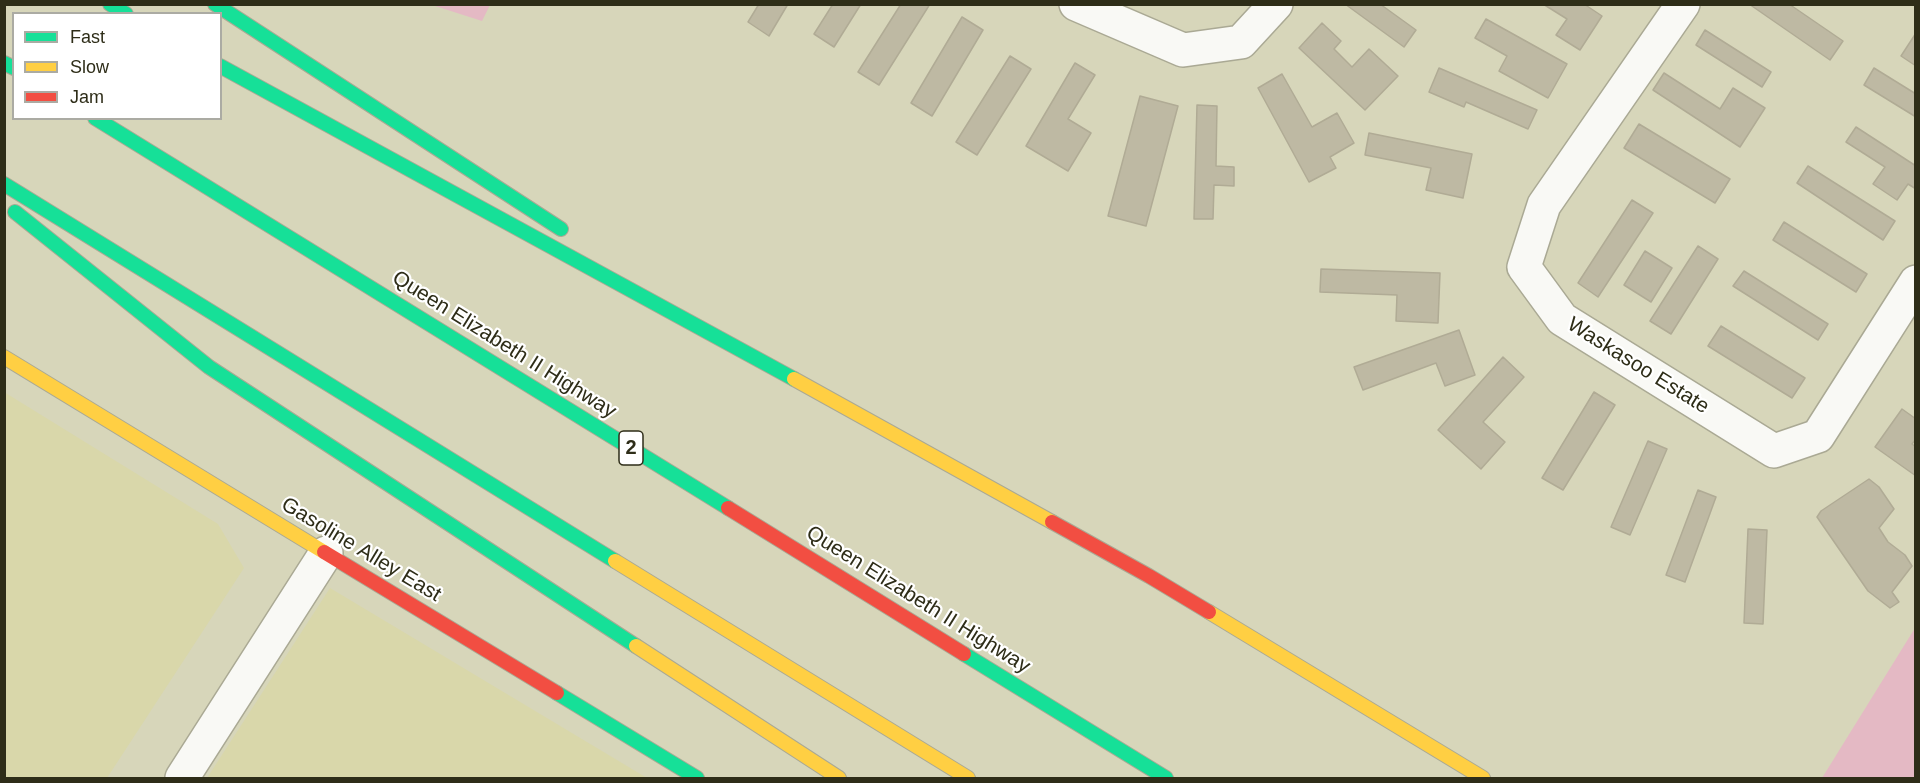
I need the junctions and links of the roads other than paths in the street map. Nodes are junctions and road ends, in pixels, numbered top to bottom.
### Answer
1 (110, 4) edge
2 (215, 4) edge
3 (1076, 4) edge
4 (1276, 4) edge
5 (1683, 4) edge
6 (123, 12) edge
7 (222, 67) edge
8 (98, 120) edge
9 (4, 184) edge
10 (4, 203) edge
11 (576, 239) dead end
12 (626, 271) dead end
13 (1916, 282) edge
14 (4, 357) edge
15 (777, 369) junction
16 (326, 554) junction
17 (182, 778) edge
18 (696, 778) edge
19 (839, 778) edge
20 (969, 778) edge
21 (1166, 778) edge
22 (1483, 778) edge

1 - 6 main road
2 - 11 main road
3 - 4 street
5 - 13 street, Waskasoo Estate
7 - 15 main road
8 - 21 main road, Queen Elizabeth II Highway / 2
9 - 20 main road
10 - 19 main road
12 - 15 main road
14 - 16 main road, Gasoline Alley East
15 - 22 main road
16 - 17 street
16 - 18 main road, Gasoline Alley East

